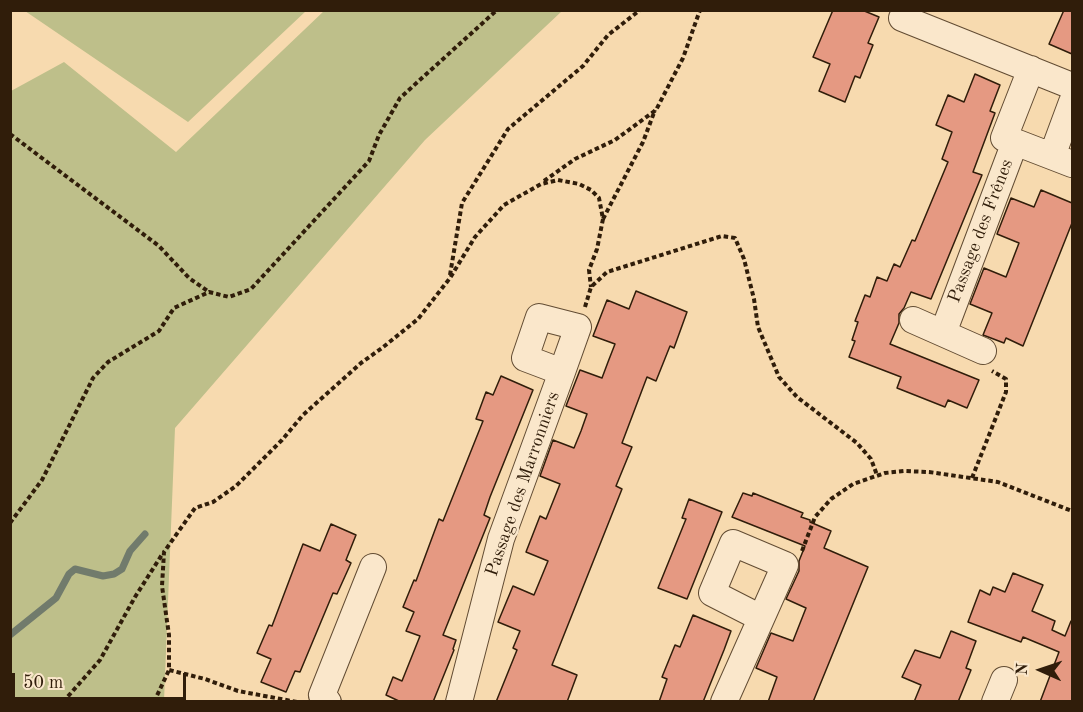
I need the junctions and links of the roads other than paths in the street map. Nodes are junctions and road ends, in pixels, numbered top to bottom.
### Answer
1 (902, 18) dead end
2 (1031, 69) junction
3 (1072, 86) edge
4 (1072, 102) edge
5 (1015, 142) junction
6 (1062, 160) edge
7 (913, 320) dead end
8 (942, 333) junction
9 (982, 351) road end
10 (562, 372) junction
11 (373, 567) dead end
12 (761, 618) junction
13 (328, 702) edge
14 (459, 702) edge
15 (724, 702) edge

1 - 2 street
2 - 3 street
2 - 5 street, Passage des Frênes
4 - 6 street
5 - 6 street
5 - 8 street, Passage des Frênes
7 - 8 street
8 - 9 street
10 - 10 street, Passage des Marronniers
10 - 14 street, Passage des Marronniers
11 - 13 street
12 - 12 street
12 - 15 street

